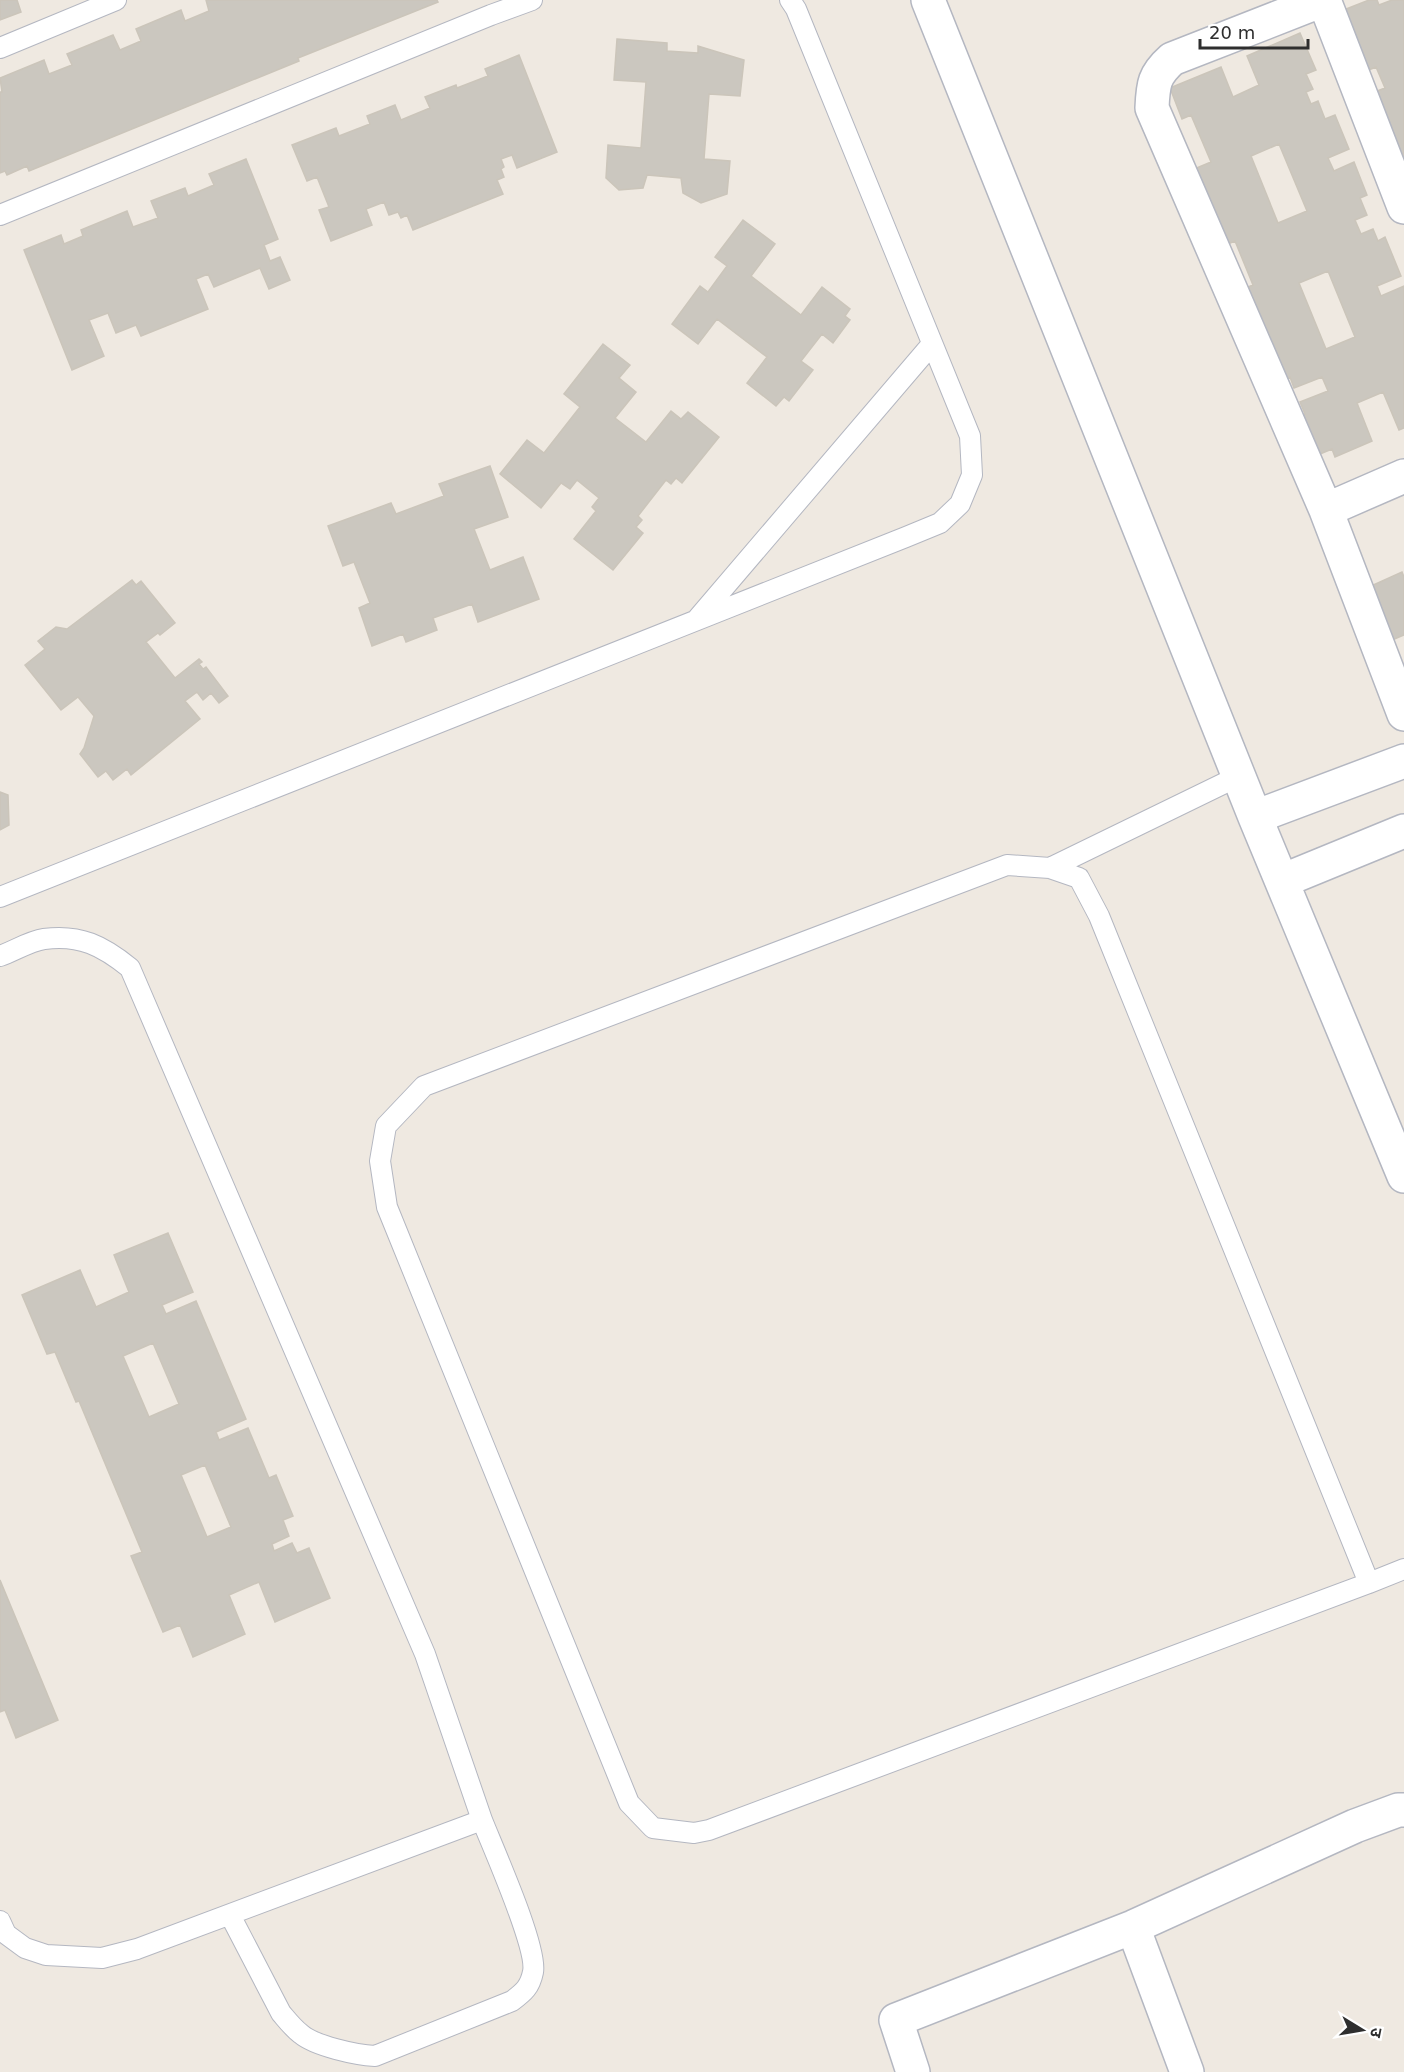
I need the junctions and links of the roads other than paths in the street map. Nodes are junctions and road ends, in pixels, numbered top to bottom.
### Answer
1 (116, 0) edge
2 (532, 0) edge
3 (789, 0) edge
4 (928, 0) edge
5 (1324, 0) edge
6 (488, 7) edge
7 (0, 48) edge
8 (1398, 172) edge
9 (1404, 207) edge
10 (0, 215) edge
11 (932, 344) junction
12 (1404, 476) edge
13 (1326, 510) junction
14 (695, 621) junction
15 (1404, 714) edge
16 (1404, 761) edge
17 (1239, 776) junction
18 (1255, 817) junction
19 (1404, 831) edge
20 (1050, 868) junction
21 (1282, 881) junction
22 (0, 897) edge
23 (0, 956) edge
24 (1404, 1176) edge
25 (1404, 1569) edge
26 (1369, 1583) junction
27 (1404, 1810) edge
28 (482, 1820) junction
29 (230, 1915) junction
30 (0, 1922) edge
31 (1133, 1927) junction
32 (913, 2072) edge
33 (1187, 2072) edge

1 - 7 lane
2 - 6 lane
3 - 11 lane
4 - 17 street
5 - 8 street
5 - 13 street
6 - 10 lane
8 - 9 street
11 - 14 lane
11 - 14 lane
12 - 13 street
13 - 15 street
14 - 22 lane
16 - 18 street
17 - 18 street
17 - 20 lane
18 - 21 street
19 - 21 street
20 - 26 lane
20 - 26 lane
21 - 24 street
23 - 28 lane
25 - 26 lane
27 - 31 street
28 - 29 lane
28 - 29 lane
29 - 30 lane
31 - 32 street
31 - 33 street

